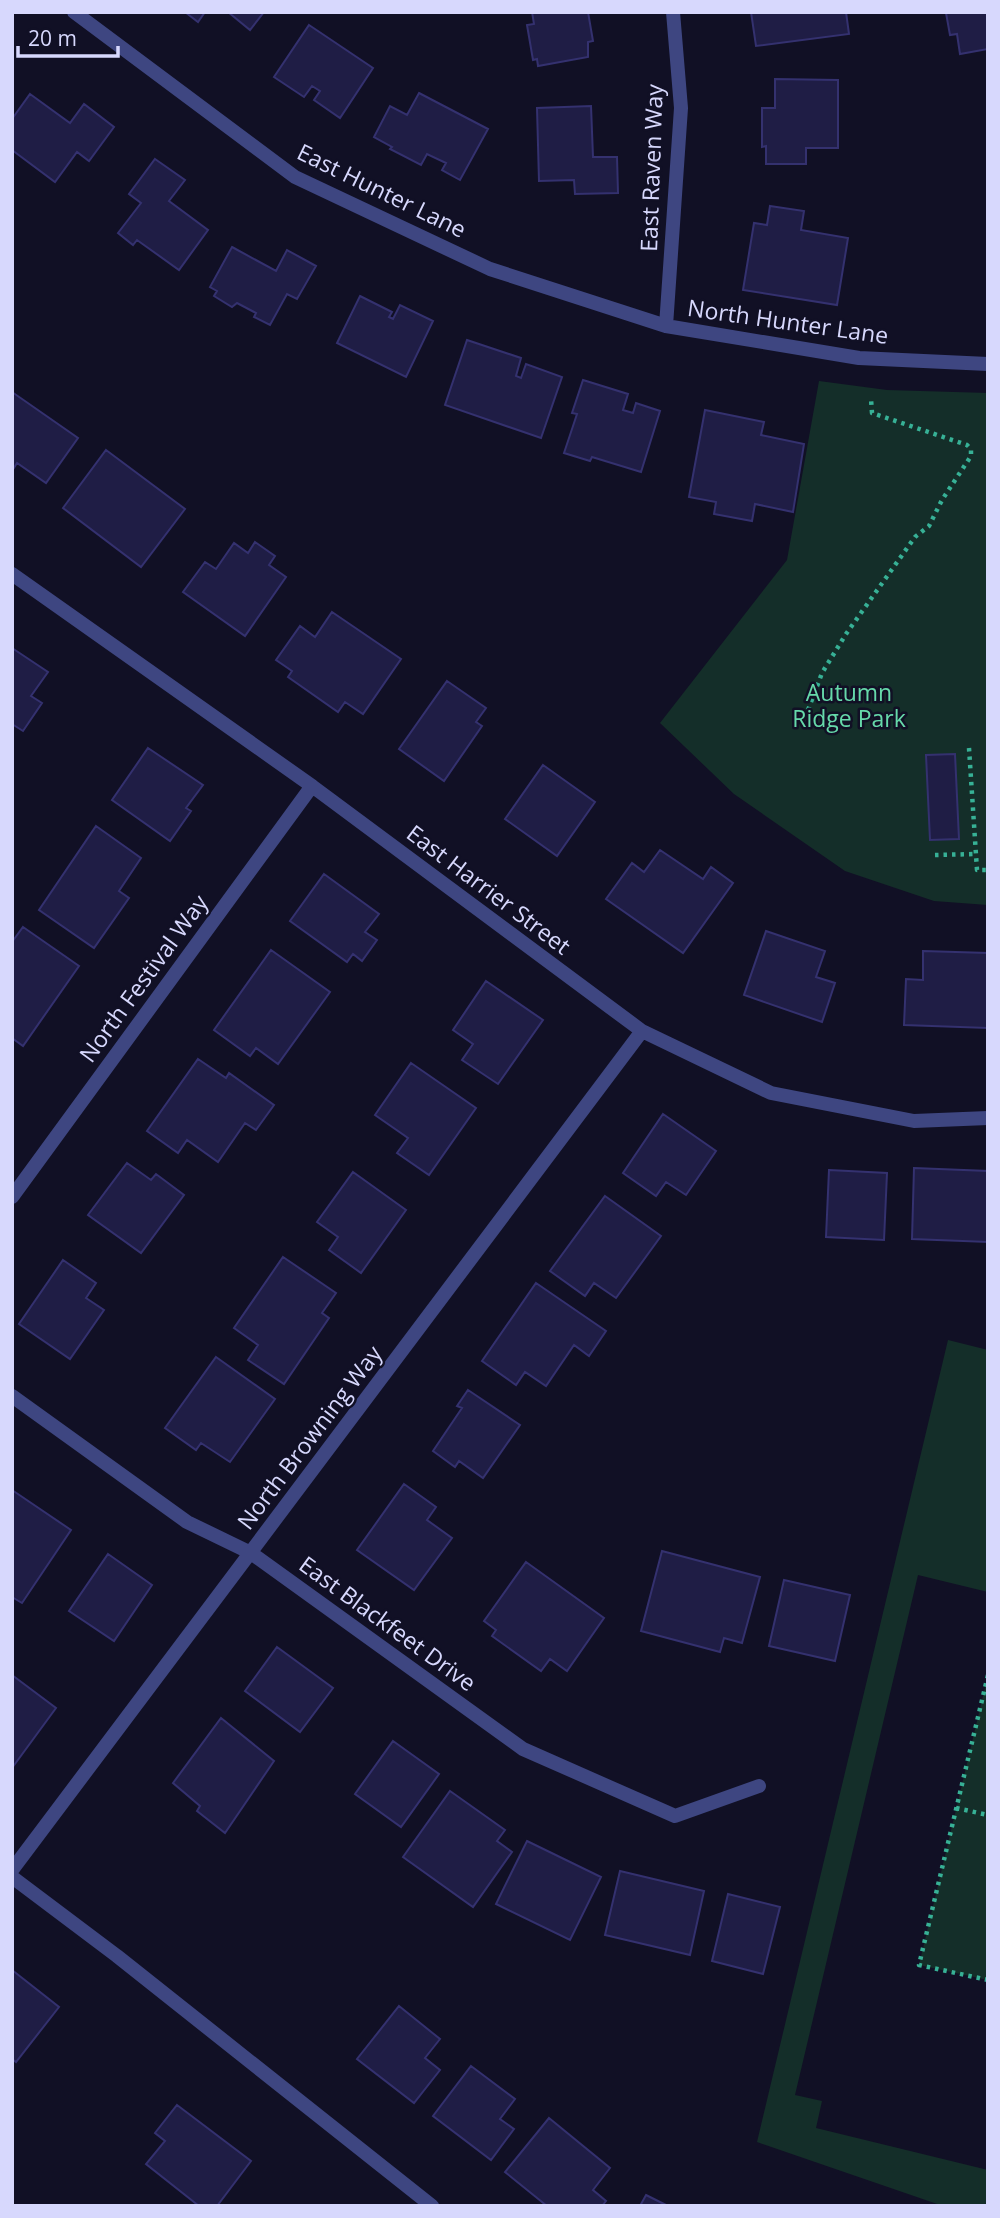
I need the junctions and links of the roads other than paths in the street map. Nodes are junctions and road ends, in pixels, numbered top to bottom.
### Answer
1 (74, 12) edge
2 (673, 12) edge
3 (666, 326) junction
4 (988, 364) edge
5 (12, 574) edge
6 (312, 786) junction
7 (642, 1031) junction
8 (988, 1118) edge
9 (12, 1197) edge
10 (12, 1396) edge
11 (251, 1553) junction
12 (759, 1786) dead end
13 (12, 1870) edge
14 (12, 1877) edge
15 (432, 2206) edge

1 - 3 street, East Hunter Lane
2 - 3 street, East Raven Way
3 - 4 street, North Hunter Lane
5 - 6 street, East Harrier Street
6 - 7 street, East Harrier Street
6 - 9 street, North Festival Way
7 - 8 street, East Harrier Street
7 - 11 street, North Browning Way
10 - 11 street, East Blackfeet Drive
11 - 12 street, East Blackfeet Drive
11 - 13 street, North Browning Way
14 - 15 street

